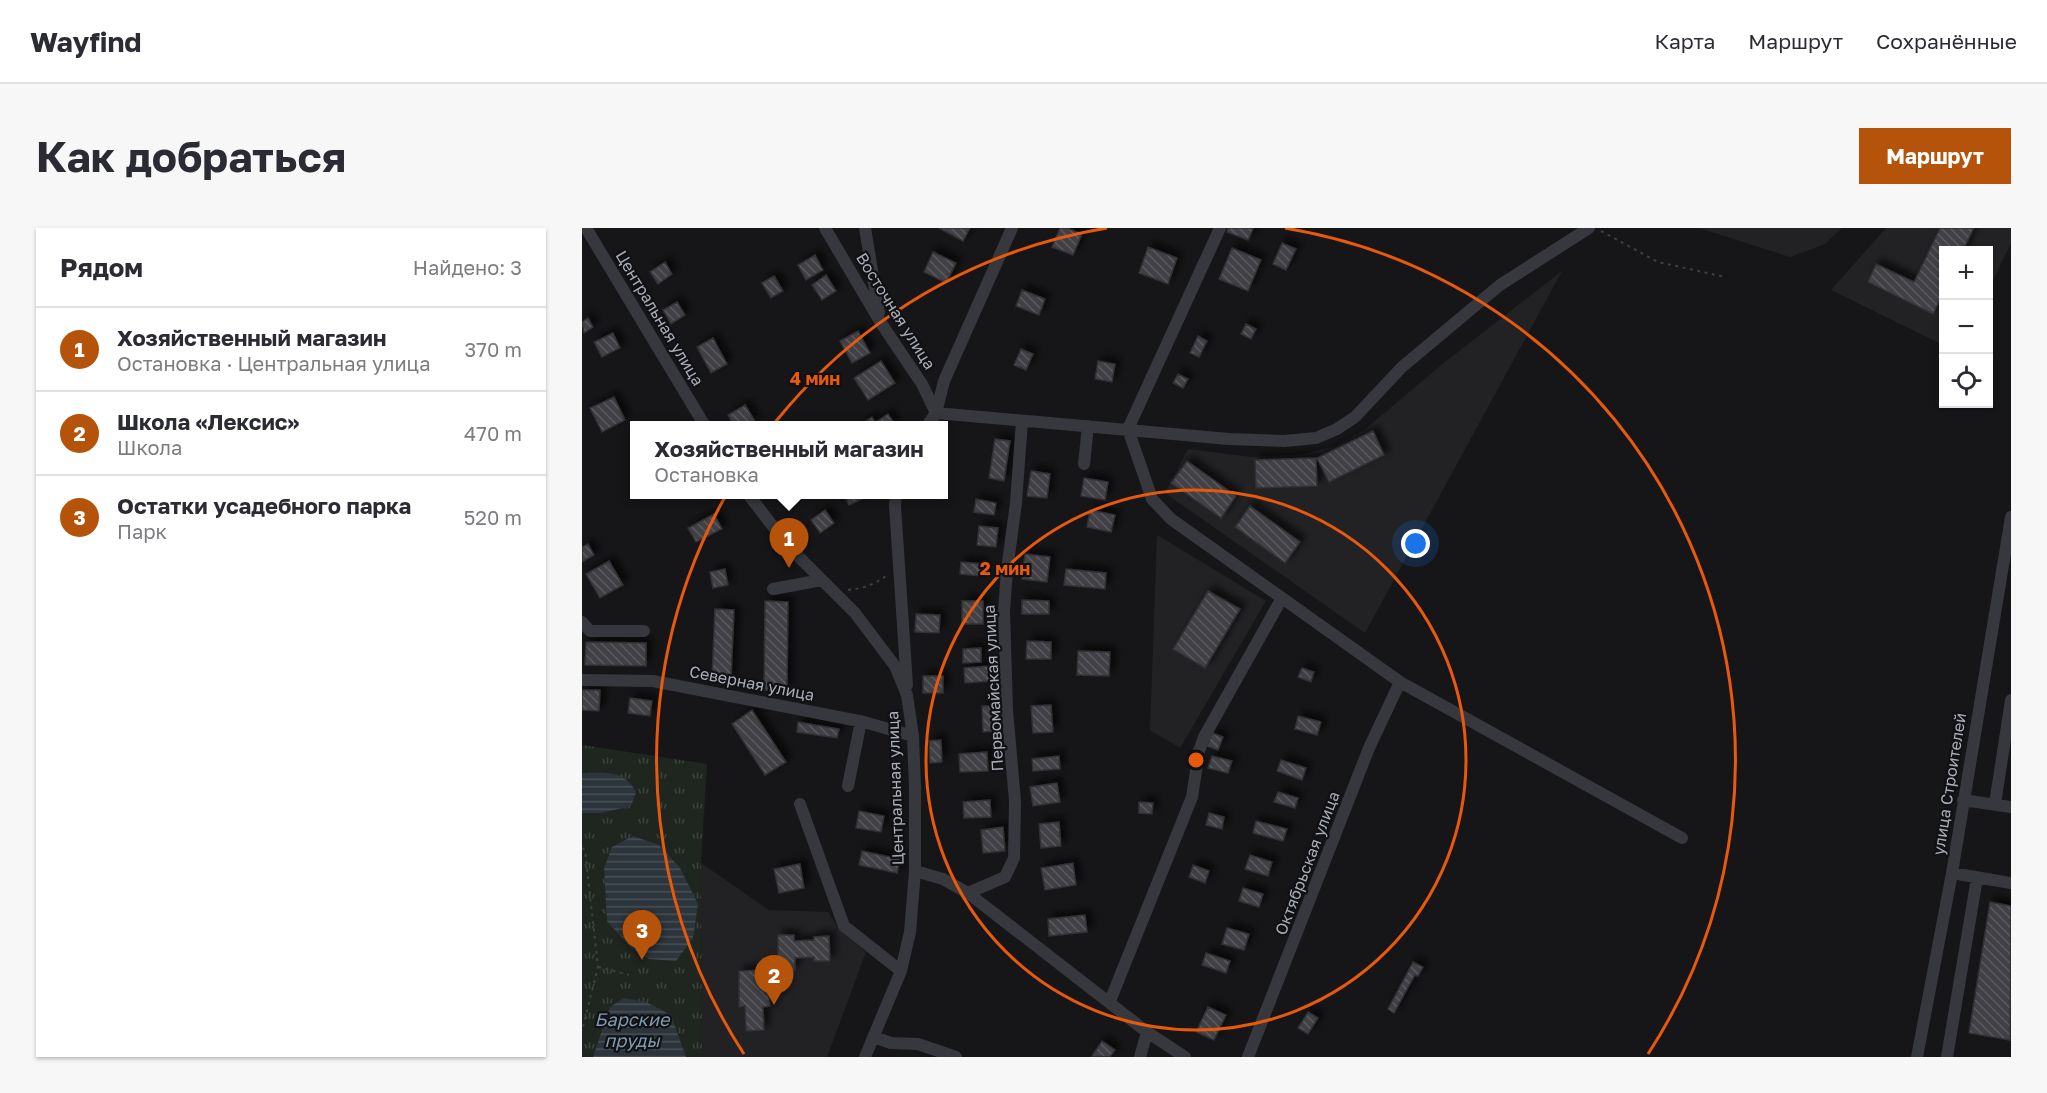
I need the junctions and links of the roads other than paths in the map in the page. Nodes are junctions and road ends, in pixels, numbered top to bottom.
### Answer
1 (586, 228) edge
2 (825, 228) edge
3 (865, 228) edge
4 (1012, 228) edge
5 (1221, 228) edge
6 (1589, 228) edge
7 (881, 323) junction
8 (936, 413) junction
9 (702, 421) edge
10 (930, 421) edge
11 (1022, 421) junction
12 (1088, 426) junction
13 (1128, 429) junction
14 (1084, 464) dead end
15 (751, 499) edge
16 (896, 499) edge
17 (2011, 517) edge
18 (822, 580) junction
19 (773, 589) dead end
20 (1282, 598) junction
21 (582, 622) edge
22 (644, 632) dead end
23 (582, 680) edge
24 (1400, 682) junction
25 (907, 695) junction
26 (2011, 700) edge
27 (861, 721) junction
28 (913, 736) junction
29 (848, 786) dead end
30 (1963, 800) junction
31 (800, 804) dead end
32 (1995, 804) junction
33 (2011, 807) edge
34 (1682, 838) dead end
35 (915, 871) junction
36 (1952, 873) junction
37 (1977, 878) junction
38 (2011, 883) edge
39 (968, 892) junction
40 (901, 971) junction
41 (1110, 1001) junction
42 (1147, 1032) junction
43 (874, 1038) junction
44 (865, 1057) edge
45 (956, 1057) edge
46 (1140, 1057) edge
47 (1185, 1057) edge
48 (1248, 1057) edge
49 (1917, 1057) edge
50 (1947, 1057) edge

1 - 9 street, Центральная улица
2 - 7 street, Восточная улица
3 - 7 street
4 - 8 street
5 - 13 street
6 - 13 street
7 - 8 street, Восточная улица
8 - 10 street
8 - 11 street
11 - 12 street
11 - 39 street, Первомайская улица
12 - 13 street
12 - 14 street
13 - 20 street
15 - 18 street, Центральная улица
16 - 25 street
17 - 30 street, улица Строителей
18 - 19 street
18 - 25 street, Центральная улица
20 - 24 street
20 - 41 street
21 - 22 street
23 - 27 street, Северная улица
24 - 34 street
24 - 48 street, Октябрьская улица
25 - 28 street, Центральная улица
26 - 32 street
27 - 28 street, Северная улица
27 - 29 street
28 - 35 street, Центральная улица
30 - 32 street
30 - 36 street, улица Строителей
31 - 40 street
32 - 33 street
35 - 39 street
35 - 40 street, Центральная улица
36 - 37 street
36 - 49 street, улица Строителей
37 - 38 street
37 - 50 street
39 - 41 street
40 - 43 street, Центральная улица
41 - 42 street
42 - 46 street
42 - 47 street
43 - 44 street, Центральная улица
43 - 45 street

